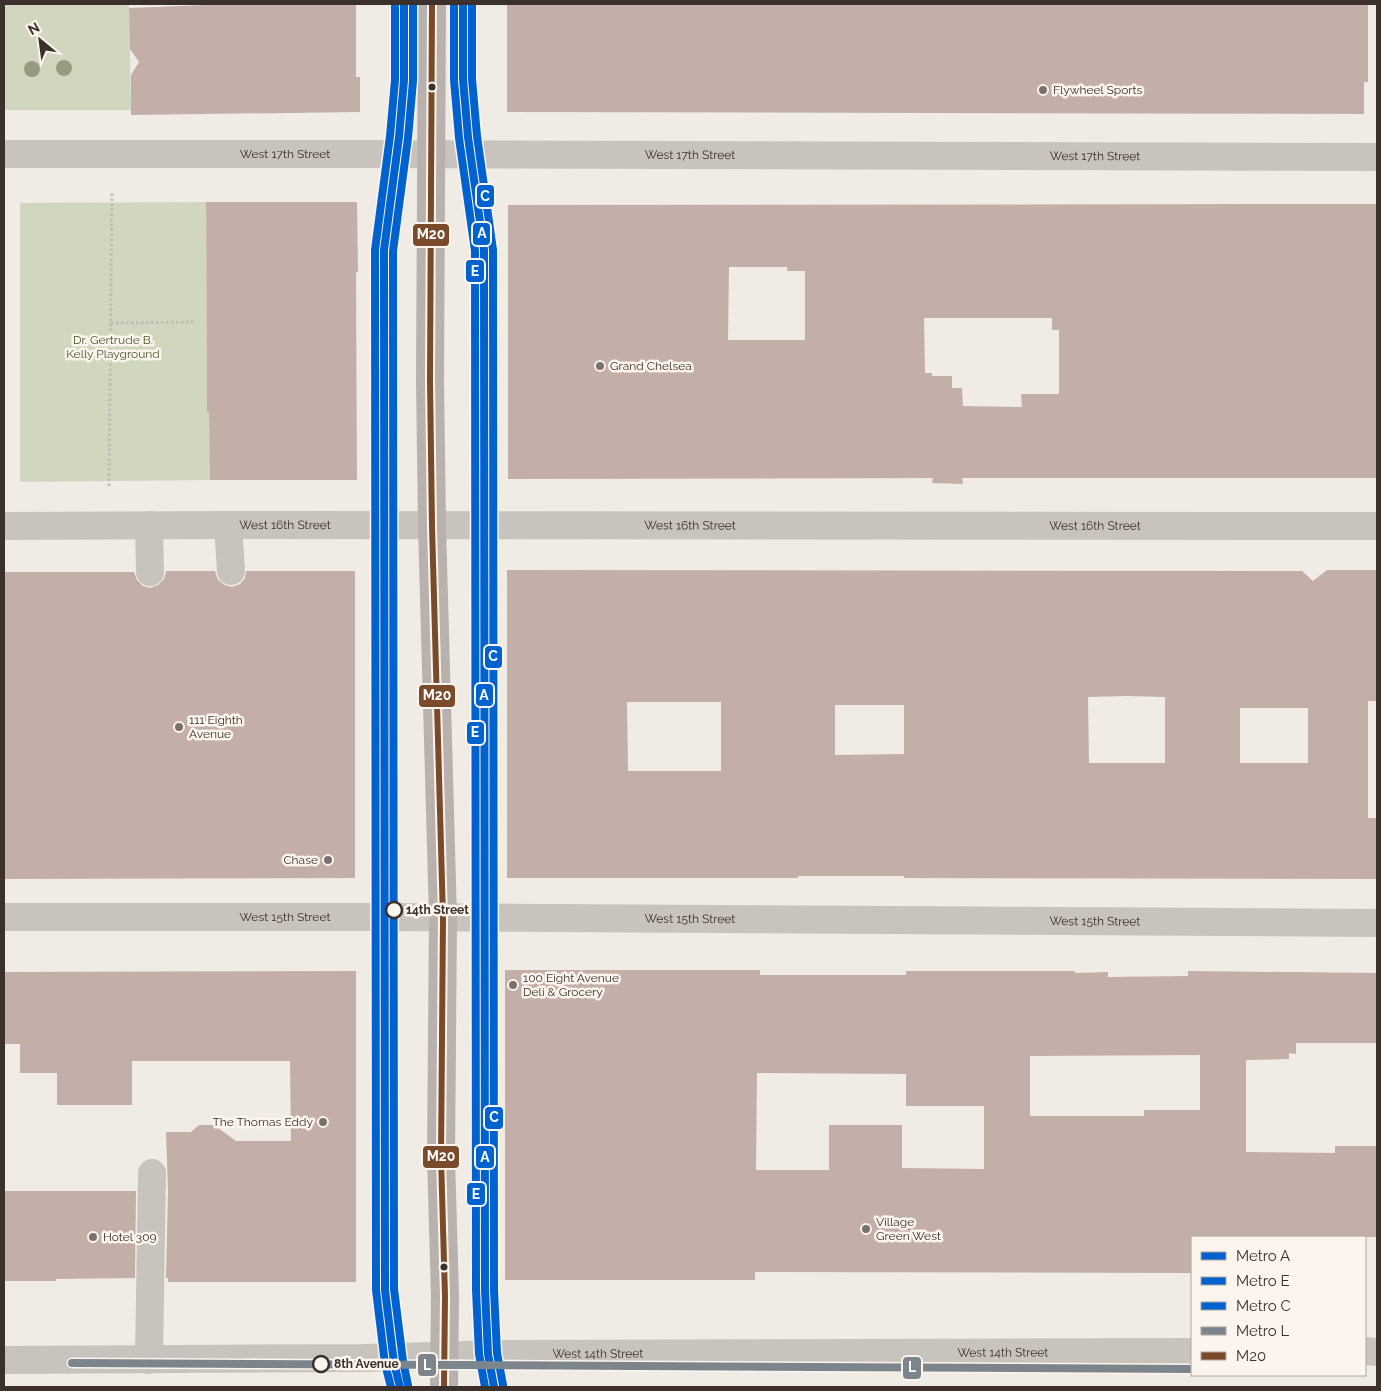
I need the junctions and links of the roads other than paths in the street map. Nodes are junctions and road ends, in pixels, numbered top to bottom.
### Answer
1 (432, 4) edge
2 (4, 154) edge
3 (431, 154) junction
4 (1377, 157) edge
5 (149, 525) junction
6 (228, 525) junction
7 (4, 526) edge
8 (432, 526) junction
9 (1377, 526) edge
10 (150, 572) dead end
11 (231, 572) dead end
12 (4, 917) edge
13 (443, 918) junction
14 (1377, 923) edge
15 (152, 1174) dead end
16 (1191, 1352) edge
17 (444, 1355) junction
18 (4, 1360) edge
19 (149, 1360) junction
20 (444, 1387) edge

1 - 3 main road
2 - 3 street, West 17th Street
3 - 4 street, West 17th Street
3 - 8 main road
5 - 6 street, West 16th Street
5 - 7 street, West 16th Street
5 - 10 street
6 - 8 street, West 16th Street
6 - 11 street
8 - 9 street, West 16th Street
8 - 13 main road
12 - 13 street, West 15th Street
13 - 14 street, West 15th Street
13 - 17 main road
15 - 19 street
16 - 17 street, West 14th Street
17 - 19 street, West 14th Street
17 - 20 main road
18 - 19 street, West 14th Street

